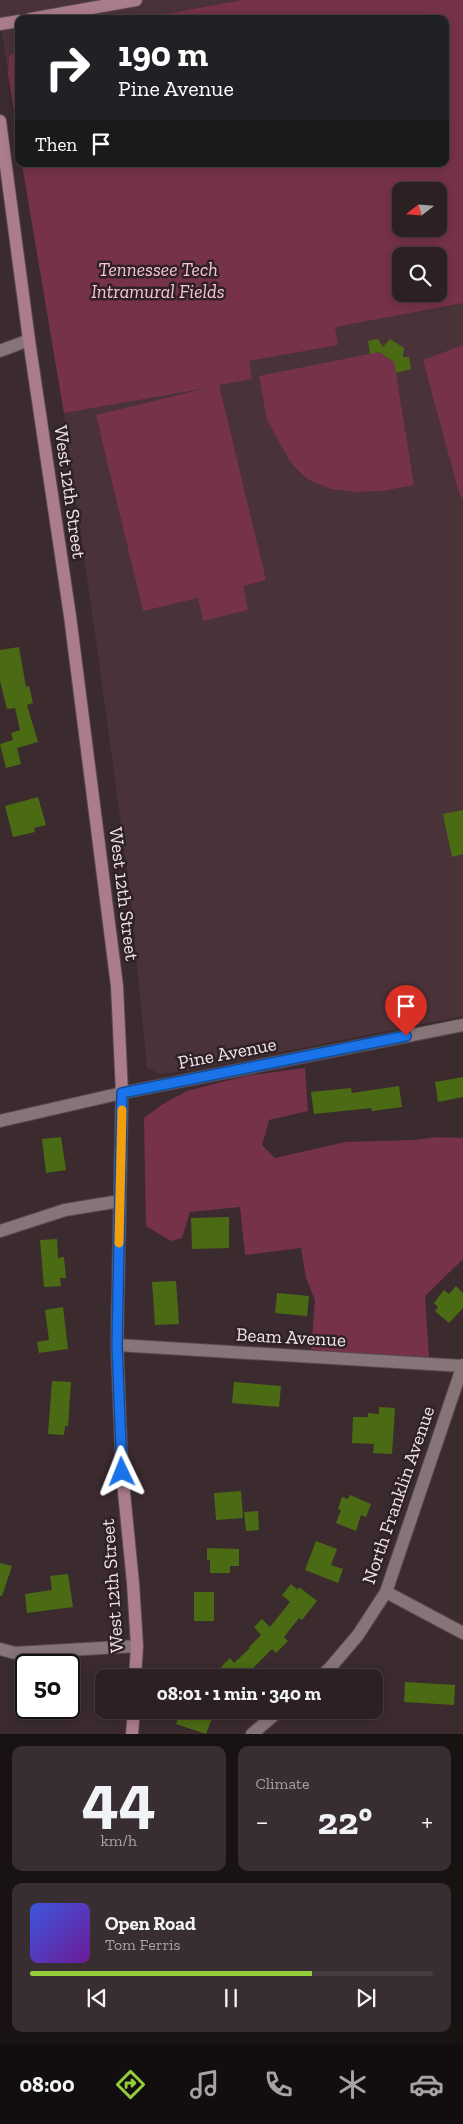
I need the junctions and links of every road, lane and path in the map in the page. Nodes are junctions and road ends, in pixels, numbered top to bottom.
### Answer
1 (136, 0) edge
2 (52, 15) edge
3 (15, 22) edge
4 (0, 24) edge
5 (0, 121) edge
6 (29, 340) junction
7 (0, 351) edge
8 (463, 1025) edge
9 (122, 1093) junction
10 (0, 1121) edge
11 (120, 1201) junction
12 (0, 1232) edge
13 (117, 1345) junction
14 (463, 1365) edge
15 (386, 1592) junction
16 (463, 1633) edge
17 (137, 1646) junction
18 (0, 1648) edge
19 (136, 1669) edge
20 (329, 1669) edge
21 (133, 1719) edge
22 (270, 1719) edge
23 (132, 1734) edge
24 (252, 1734) edge

1 - 2 main road
3 - 4 main road
5 - 6 main road, West 12th Street
6 - 7 street
6 - 9 main road, West 12th Street
8 - 9 street, Pine Avenue
9 - 10 street, Pine Avenue
9 - 11 main road, West 12th Street
11 - 12 street
11 - 13 main road, West 12th Street
13 - 14 street, Beam Avenue
13 - 17 main road, West 12th Street
14 - 15 street, North Franklin Avenue
15 - 16 street
15 - 20 street, North Franklin Avenue
17 - 18 street
17 - 19 main road, West 12th Street
21 - 23 main road
22 - 24 street

